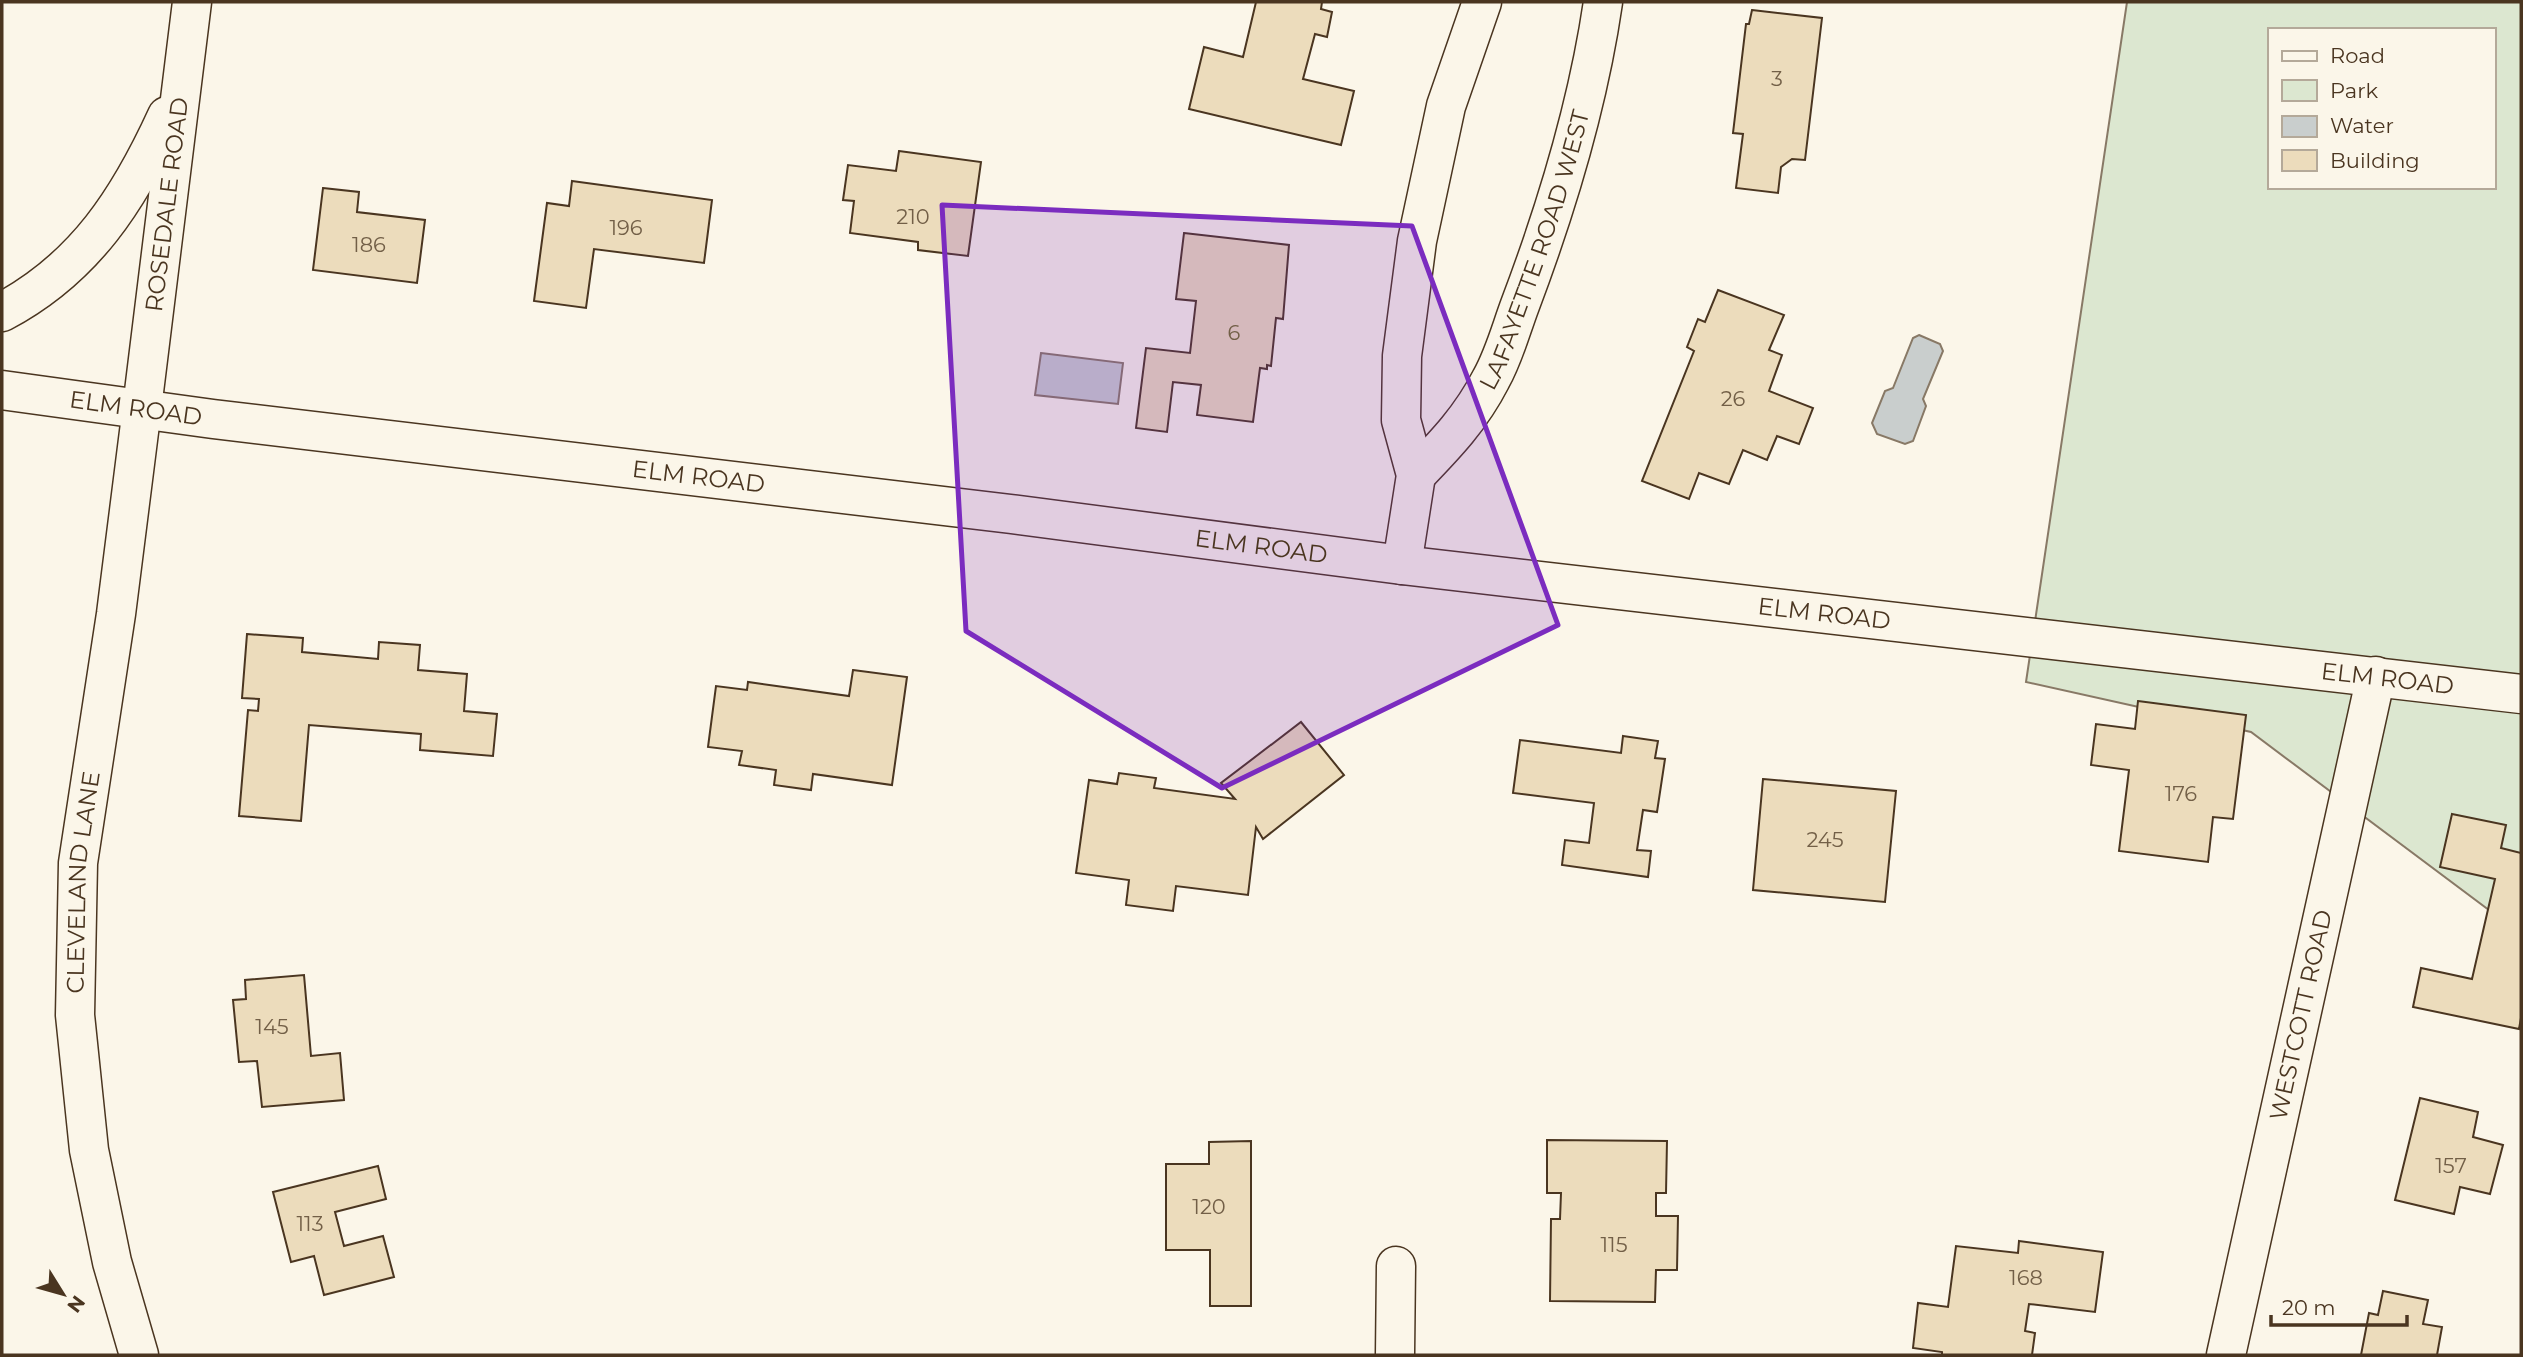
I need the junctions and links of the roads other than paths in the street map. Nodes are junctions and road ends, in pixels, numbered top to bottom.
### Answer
1 (192, 2) edge
2 (1482, 2) edge
3 (1603, 2) edge
4 (183, 71) junction
5 (2, 312) edge
6 (2, 390) edge
7 (142, 408) junction
8 (1416, 475) junction
9 (1402, 565) junction
10 (2376, 676) junction
11 (2521, 694) edge
12 (1396, 1266) dead end
13 (139, 1355) edge
14 (1395, 1355) edge
15 (2226, 1355) edge

1 - 4 street, ROSEDALE ROAD
2 - 8 street
3 - 8 street, LAFAYETTE ROAD WEST
4 - 5 street
4 - 7 street, ROSEDALE ROAD
6 - 7 street, ELM ROAD
7 - 9 street, ELM ROAD
7 - 13 street, CLEVELAND LANE
8 - 9 street
9 - 10 street, ELM ROAD
10 - 11 street, ELM ROAD
10 - 15 street, WESTCOTT ROAD
12 - 14 street

